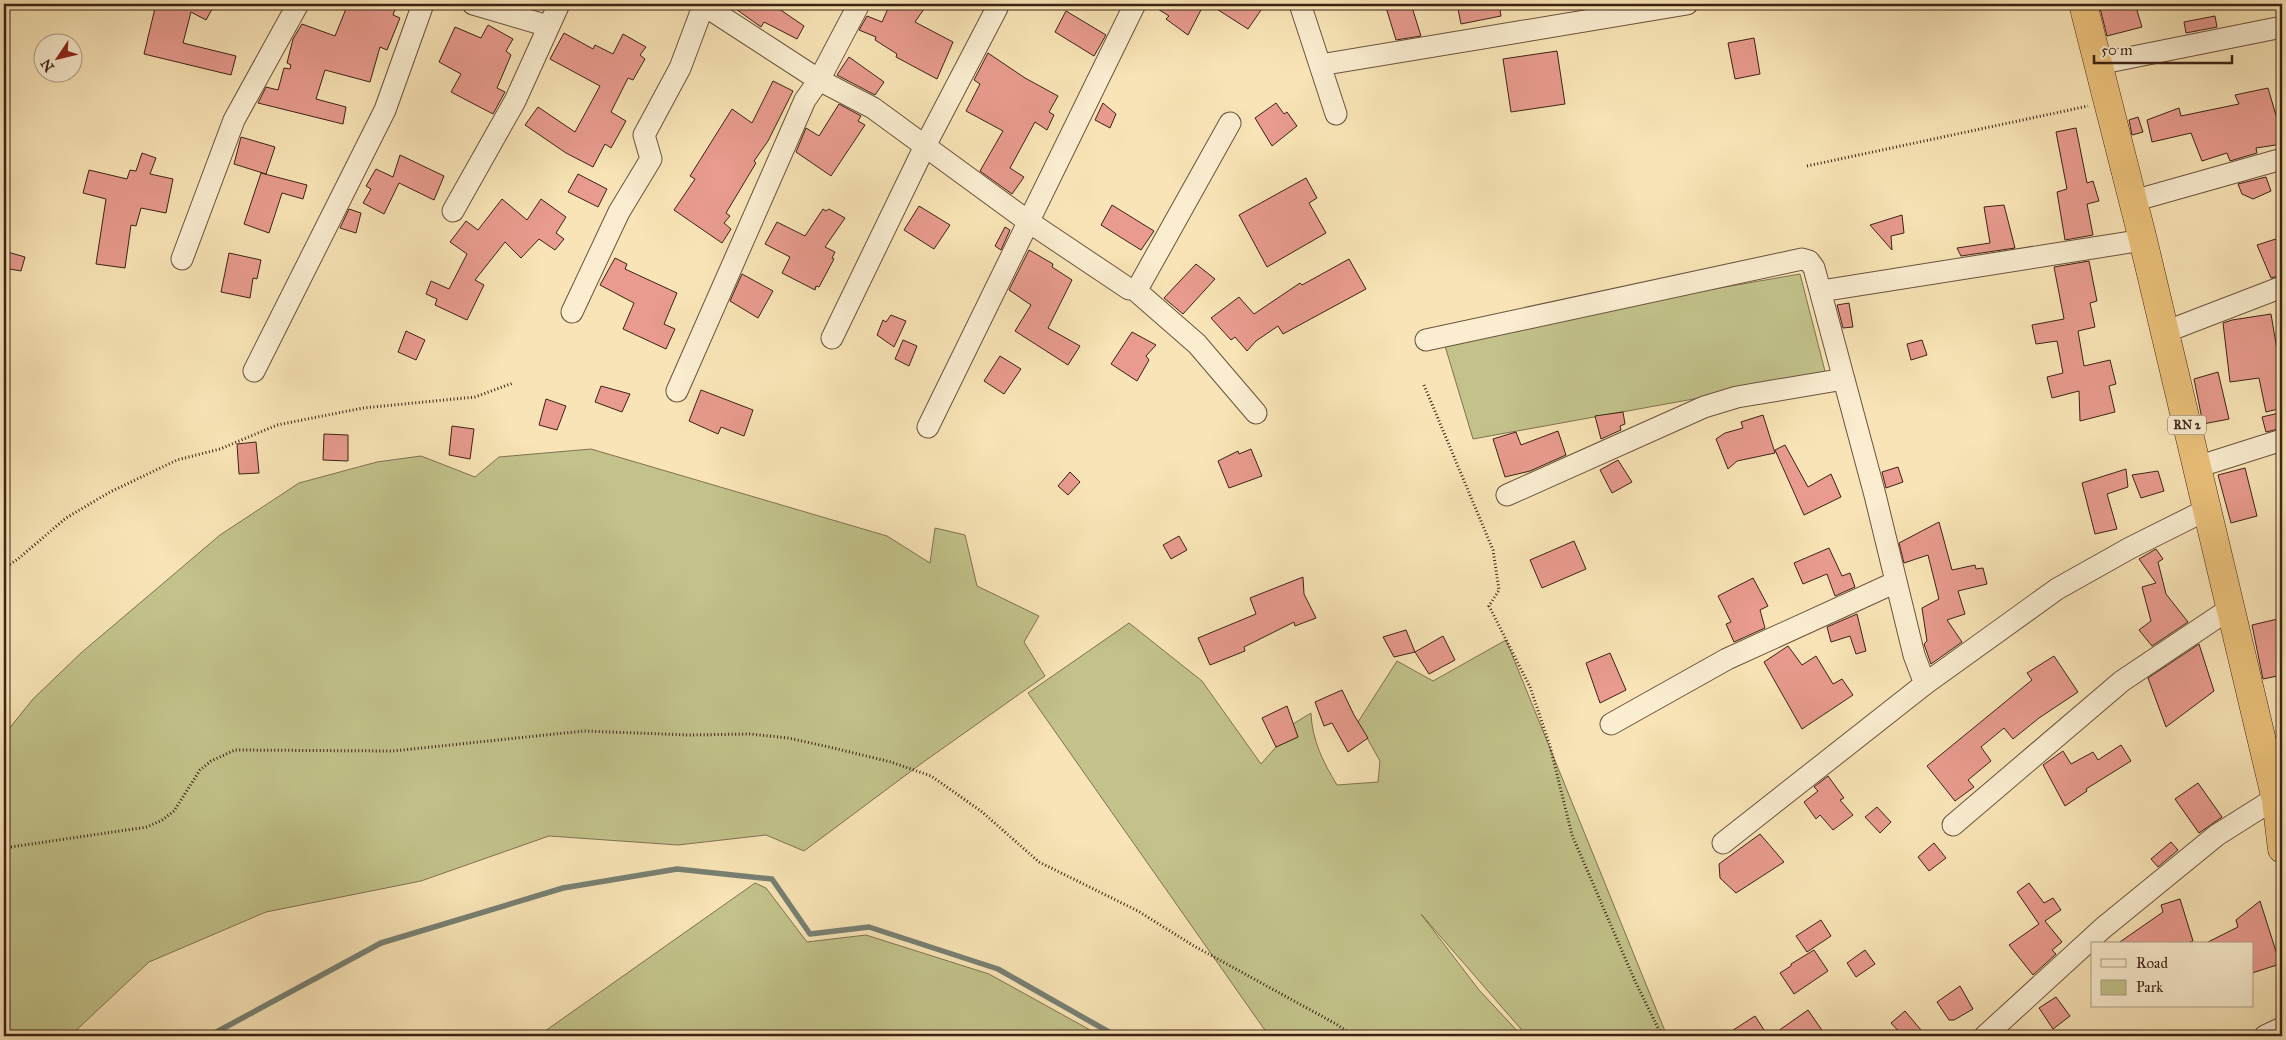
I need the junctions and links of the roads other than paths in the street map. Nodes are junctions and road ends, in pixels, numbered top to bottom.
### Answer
1 (298, 4) edge
2 (423, 4) edge
3 (473, 4) edge
4 (559, 4) edge
5 (703, 4) edge
6 (859, 4) edge
7 (1134, 4) edge
8 (1300, 4) edge
9 (1687, 4) edge
10 (2083, 4) edge
11 (997, 8) dead end
12 (548, 26) junction
13 (2282, 26) edge
14 (2098, 64) junction
15 (1320, 65) junction
16 (819, 80) junction
17 (1336, 114) dead end
18 (1230, 123) dead end
19 (925, 146) junction
20 (2282, 159) edge
21 (2133, 201) junction
22 (454, 211) dead end
23 (1029, 222) junction
24 (2143, 240) junction
25 (182, 259) dead end
26 (2282, 287) edge
27 (1134, 289) junction
28 (1821, 291) junction
29 (572, 312) dead end
30 (2165, 332) junction
31 (832, 338) dead end
32 (1426, 340) dead end
33 (254, 371) dead end
34 (1844, 379) junction
35 (677, 391) dead end
36 (1256, 413) dead end
37 (928, 427) dead end
38 (2282, 440) edge
39 (2197, 467) junction
40 (1508, 495) dead end
41 (2208, 509) junction
42 (1896, 582) junction
43 (2231, 608) junction
44 (1925, 684) junction
45 (1612, 724) dead end
46 (2279, 797) edge
47 (1953, 825) dead end
48 (1723, 843) dead end
49 (2282, 849) edge
50 (2282, 1028) edge
51 (1985, 1036) edge
52 (2265, 1036) edge

1 - 25 street
2 - 33 street
3 - 12 street
4 - 12 street
5 - 16 street
5 - 29 street
6 - 16 street
7 - 23 street
8 - 15 street
9 - 15 street
10 - 14 highway, RN 2
11 - 19 street
12 - 22 street
13 - 14 street
14 - 21 highway, RN 2
15 - 17 street
16 - 19 street
16 - 35 street
18 - 27 street
19 - 23 street
19 - 31 street
20 - 21 street
21 - 24 highway, RN 2
23 - 27 street
23 - 37 street
24 - 28 street
24 - 30 highway, RN 2
26 - 30 street
27 - 36 street
28 - 32 street
28 - 34 street
30 - 39 highway, RN 2
34 - 40 street
34 - 42 street
38 - 39 street
39 - 41 highway, RN 2
41 - 43 highway, RN 2
41 - 44 street
42 - 44 street
42 - 45 street
43 - 46 highway, RN 2
43 - 47 street
44 - 48 street
46 - 49 highway, RN 2
46 - 51 street
50 - 52 street

